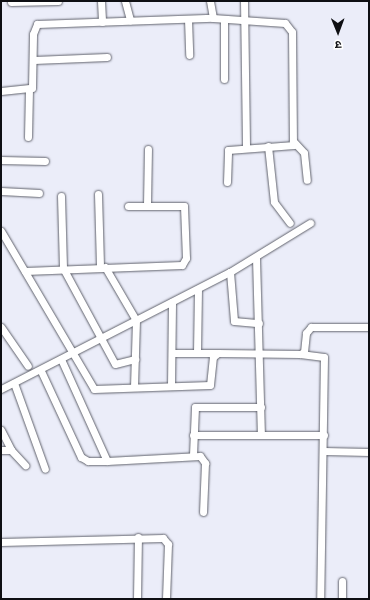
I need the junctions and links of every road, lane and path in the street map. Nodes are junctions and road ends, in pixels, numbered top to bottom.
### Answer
1 (58, 1) edge
2 (101, 1) edge
3 (125, 1) edge
4 (210, 1) edge
5 (244, 1) edge
6 (11, 2) dead end
7 (213, 18) junction
8 (188, 19) junction
9 (224, 19) junction
10 (130, 20) junction
11 (244, 20) junction
12 (102, 22) junction
13 (190, 55) dead end
14 (107, 57) dead end
15 (34, 60) junction
16 (224, 80) dead end
17 (29, 90) junction
18 (1, 91) edge
19 (28, 137) dead end
20 (294, 144) junction
21 (268, 146) junction
22 (246, 148) junction
23 (148, 149) dead end
24 (1, 160) edge
25 (46, 161) dead end
26 (307, 180) dead end
27 (227, 182) dead end
28 (1, 191) edge
29 (39, 193) dead end
30 (98, 194) dead end
31 (61, 196) dead end
32 (147, 205) junction
33 (128, 206) dead end
34 (290, 223) dead end
35 (310, 223) dead end
36 (1, 231) edge
37 (256, 258) junction
38 (102, 267) junction
39 (63, 268) junction
40 (25, 271) junction
41 (230, 272) junction
42 (198, 289) junction
43 (172, 302) junction
44 (136, 320) junction
45 (259, 323) junction
46 (1, 327) edge
47 (369, 327) edge
48 (101, 337) junction
49 (74, 351) junction
50 (172, 353) junction
51 (197, 353) junction
52 (216, 353) junction
53 (260, 353) junction
54 (300, 354) junction
55 (61, 359) junction
56 (135, 360) junction
57 (28, 366) dead end
58 (41, 371) junction
59 (14, 383) junction
60 (171, 386) junction
61 (134, 387) junction
62 (1, 389) edge
63 (260, 407) junction
64 (1, 430) edge
65 (193, 435) junction
66 (261, 435) junction
67 (324, 435) junction
68 (1, 450) edge
69 (11, 450) junction
70 (324, 451) junction
71 (369, 452) edge
72 (193, 455) junction
73 (107, 461) junction
74 (25, 465) dead end
75 (45, 468) dead end
76 (203, 512) dead end
77 (138, 537) junction
78 (1, 542) edge
79 (342, 581) dead end
80 (137, 599) edge
81 (166, 599) edge
82 (320, 599) edge
83 (342, 599) edge

1 - 6 street
2 - 12 street
3 - 10 street
4 - 7 street
5 - 11 street
7 - 8 street
7 - 9 street
8 - 10 street
8 - 13 street
9 - 11 street
9 - 16 street
10 - 12 street
11 - 20 street
11 - 22 street
12 - 15 street
14 - 15 street
15 - 17 street
17 - 18 street
17 - 19 street
20 - 21 street
20 - 26 street
21 - 22 street
21 - 34 street
22 - 27 street
23 - 32 street
24 - 25 street
28 - 29 street
30 - 38 street
31 - 39 street
32 - 33 street
32 - 38 street
35 - 37 street
36 - 40 street
37 - 41 street
37 - 45 street
38 - 39 street
38 - 44 street
39 - 40 street
39 - 48 street
40 - 49 street
41 - 42 street
41 - 45 street
42 - 43 street
42 - 51 street
43 - 44 street
43 - 50 street
44 - 48 street
44 - 56 street
45 - 53 street
46 - 57 street
47 - 54 street
48 - 49 street
48 - 56 street
49 - 55 street
49 - 61 street
50 - 51 street
50 - 60 street
51 - 52 street
52 - 53 street
52 - 60 street
53 - 54 street
53 - 63 street
54 - 67 street
55 - 58 street
55 - 73 street
56 - 61 street
58 - 59 street
58 - 73 street
59 - 62 street
59 - 75 street
60 - 61 street
63 - 65 street
63 - 66 street
64 - 69 street
65 - 66 street
65 - 72 street
66 - 67 street
67 - 70 street
68 - 69 street
69 - 74 street
70 - 71 street
70 - 82 street
72 - 73 street
72 - 76 street
77 - 78 street
77 - 80 street
77 - 81 street
79 - 83 street

